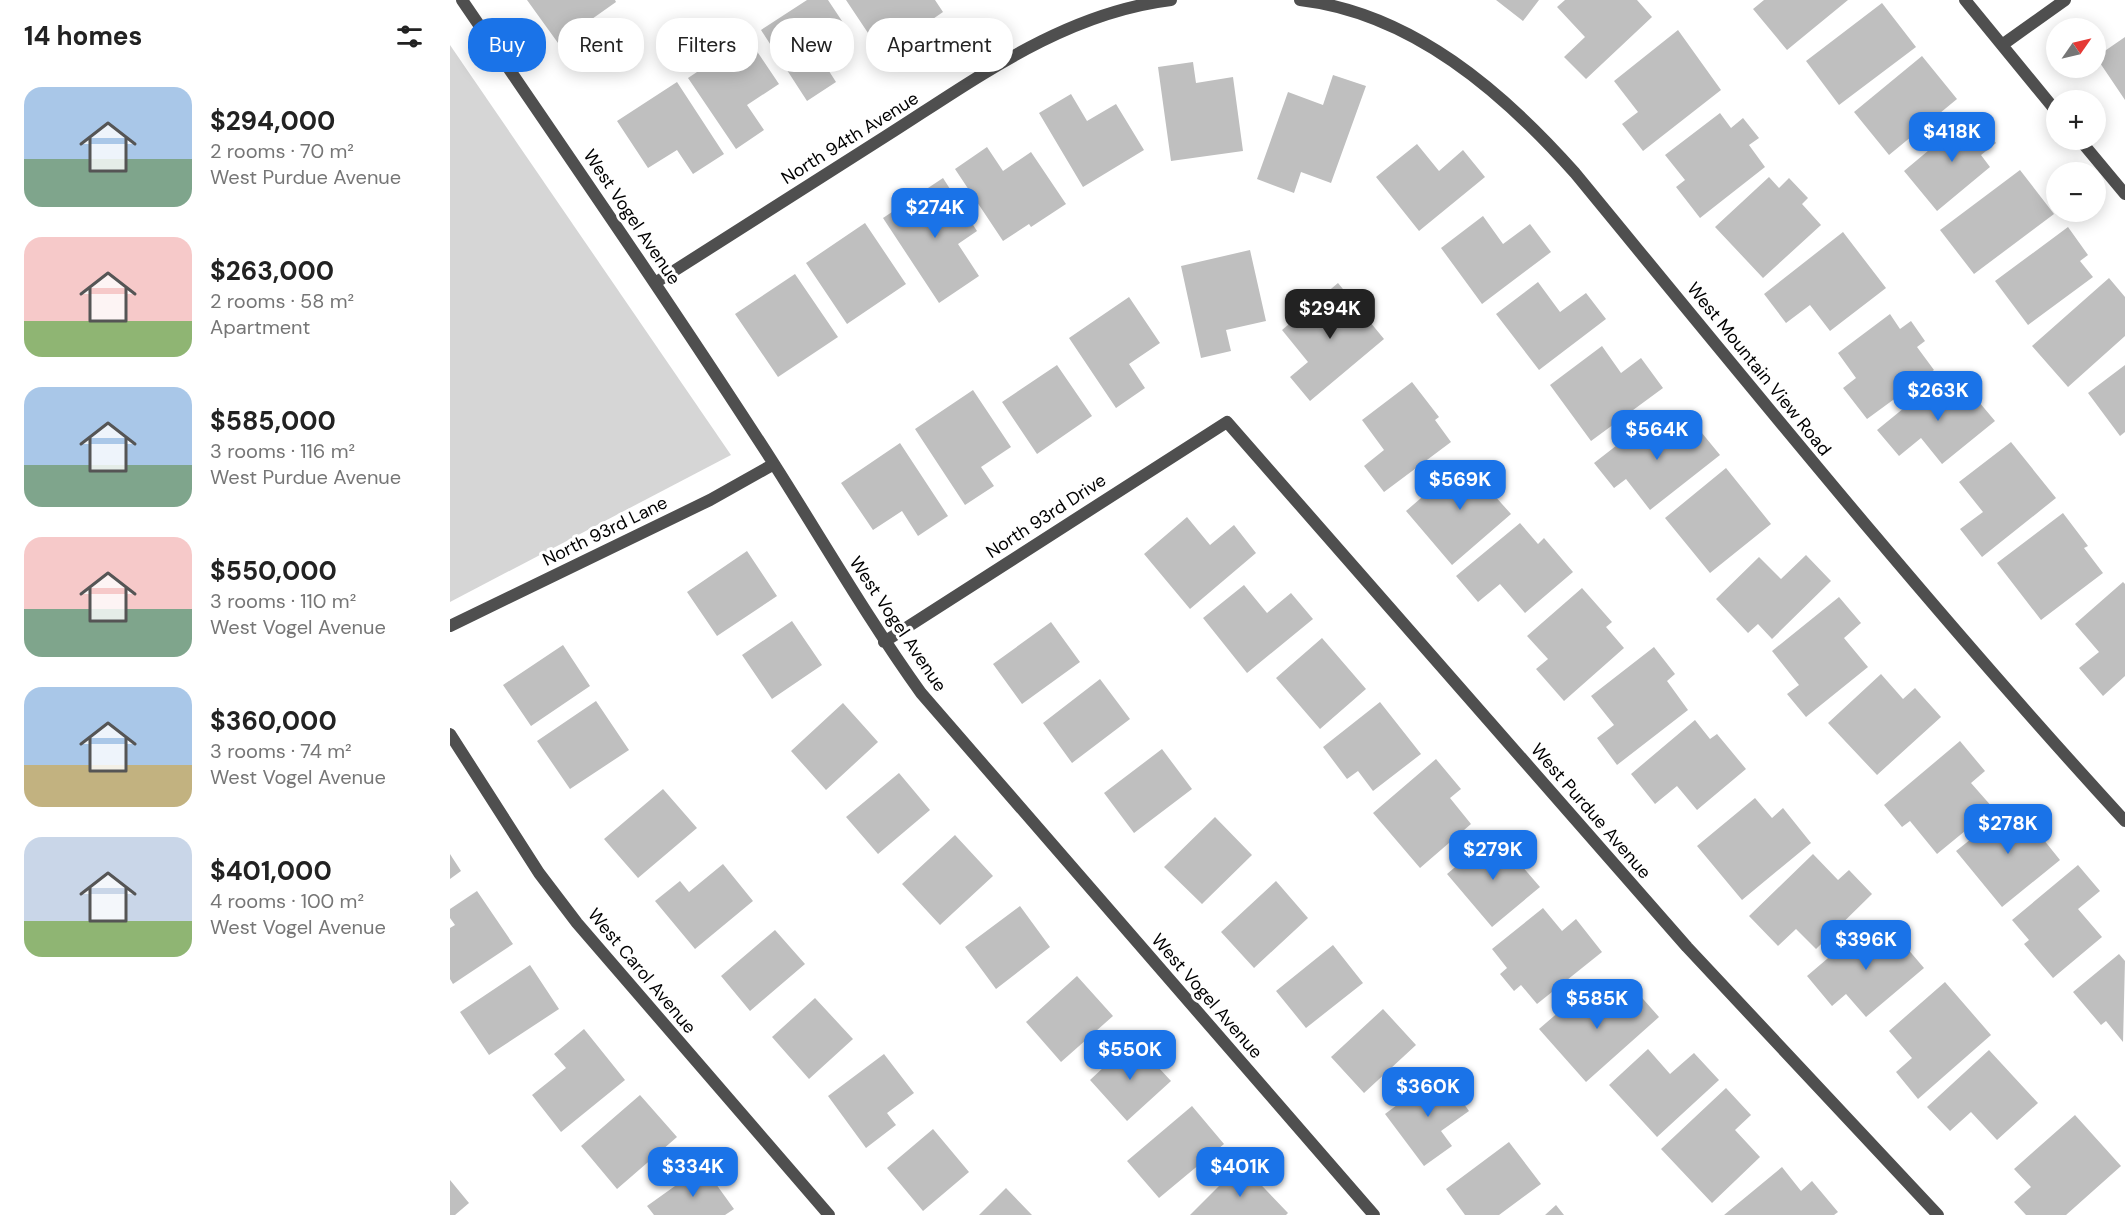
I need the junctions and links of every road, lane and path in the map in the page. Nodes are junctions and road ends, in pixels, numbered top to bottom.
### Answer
1 (462, 0) edge
2 (1171, 0) edge
3 (1300, 0) edge
4 (1965, 0) edge
5 (2066, 0) edge
6 (2002, 45) junction
7 (2046, 99) edge
8 (2088, 150) edge
9 (2125, 194) edge
10 (655, 283) junction
11 (1227, 422) joint
12 (774, 465) junction
13 (450, 626) edge
14 (884, 642) junction
15 (450, 734) edge
16 (2125, 821) edge
17 (829, 1215) edge
18 (1374, 1215) edge
19 (1938, 1215) edge

1 - 10 street, West Vogel Avenue
2 - 10 street, North 94th Avenue
3 - 16 street, West Mountain View Road
4 - 6 street
5 - 6 street
6 - 7 street
8 - 9 street
10 - 12 street, West Vogel Avenue
11 - 14 street, North 93rd Drive
11 - 19 street, West Purdue Avenue
12 - 13 street, North 93rd Lane
12 - 14 street, West Vogel Avenue
14 - 18 street, West Vogel Avenue
15 - 17 street, West Carol Avenue

